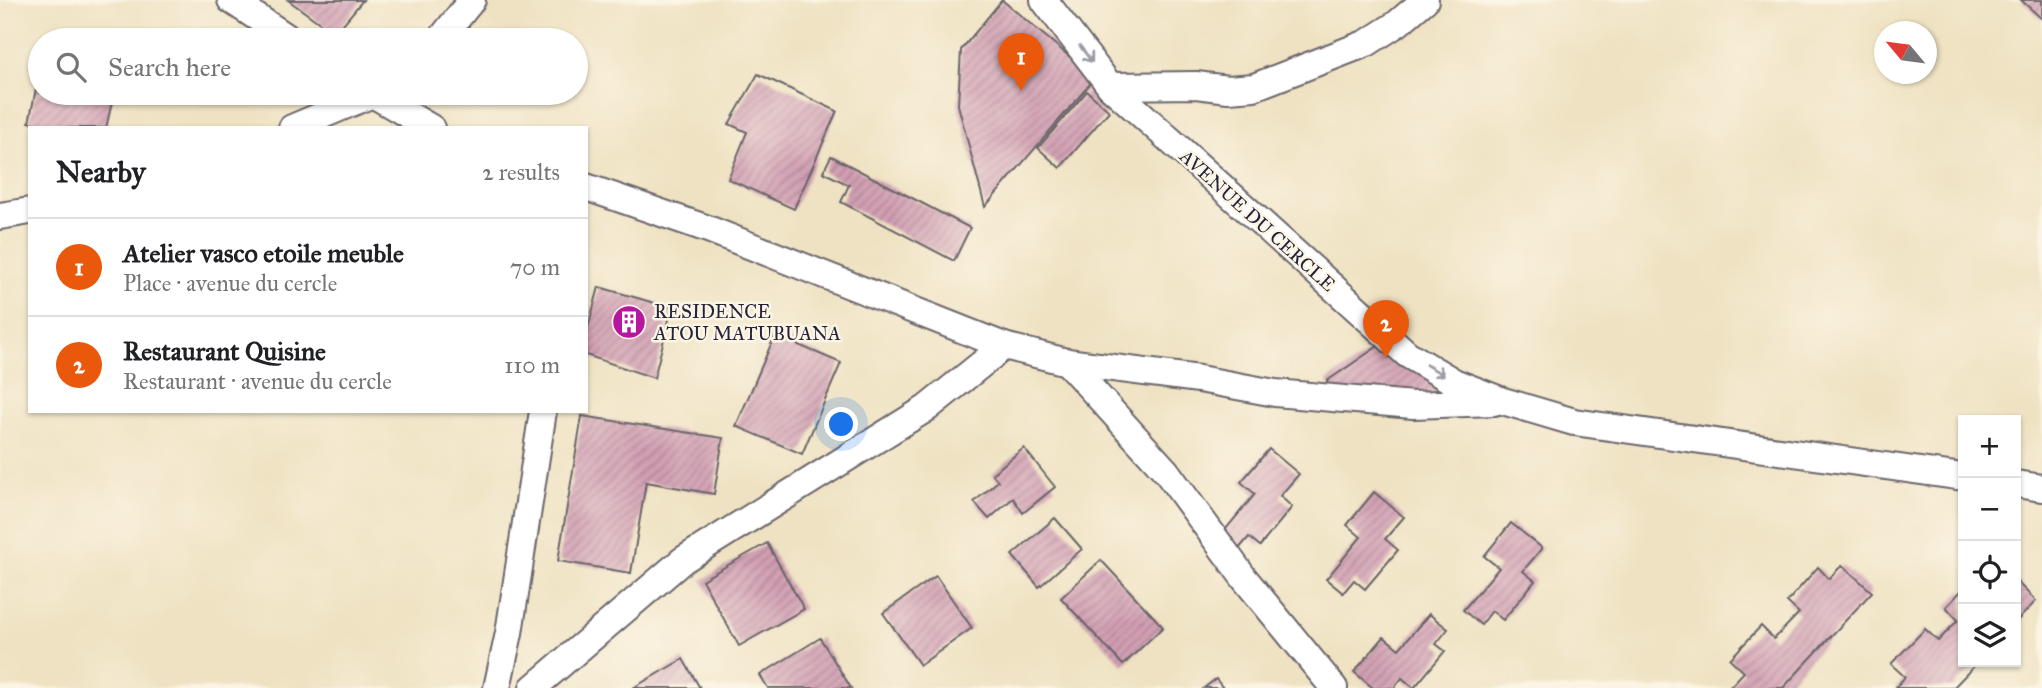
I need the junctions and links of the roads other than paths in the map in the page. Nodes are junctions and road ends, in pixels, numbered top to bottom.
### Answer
1 (231, 0) edge
2 (472, 0) edge
3 (1044, 0) edge
4 (1425, 0) edge
5 (273, 28) edge
6 (450, 28) edge
7 (1110, 86) junction
8 (345, 105) edge
9 (393, 105) edge
10 (297, 126) edge
11 (428, 126) edge
12 (588, 188) edge
13 (28, 211) edge
14 (0, 216) edge
15 (1004, 346) junction
16 (1067, 362) junction
17 (1503, 401) junction
18 (543, 413) edge
19 (1958, 476) edge
20 (2021, 485) edge
21 (2042, 488) edge
22 (497, 688) edge
23 (533, 688) edge
24 (1334, 688) edge

1 - 5 street
2 - 6 street
3 -> 7 street, AVENUE DU CERCLE
4 - 7 street
7 -> 17 street, AVENUE DU CERCLE
8 - 10 street
9 - 11 street
12 - 15 street
13 - 14 street
15 - 16 street
15 - 23 street
16 - 17 street
16 - 24 street
17 - 19 street
18 - 22 street
20 - 21 street

